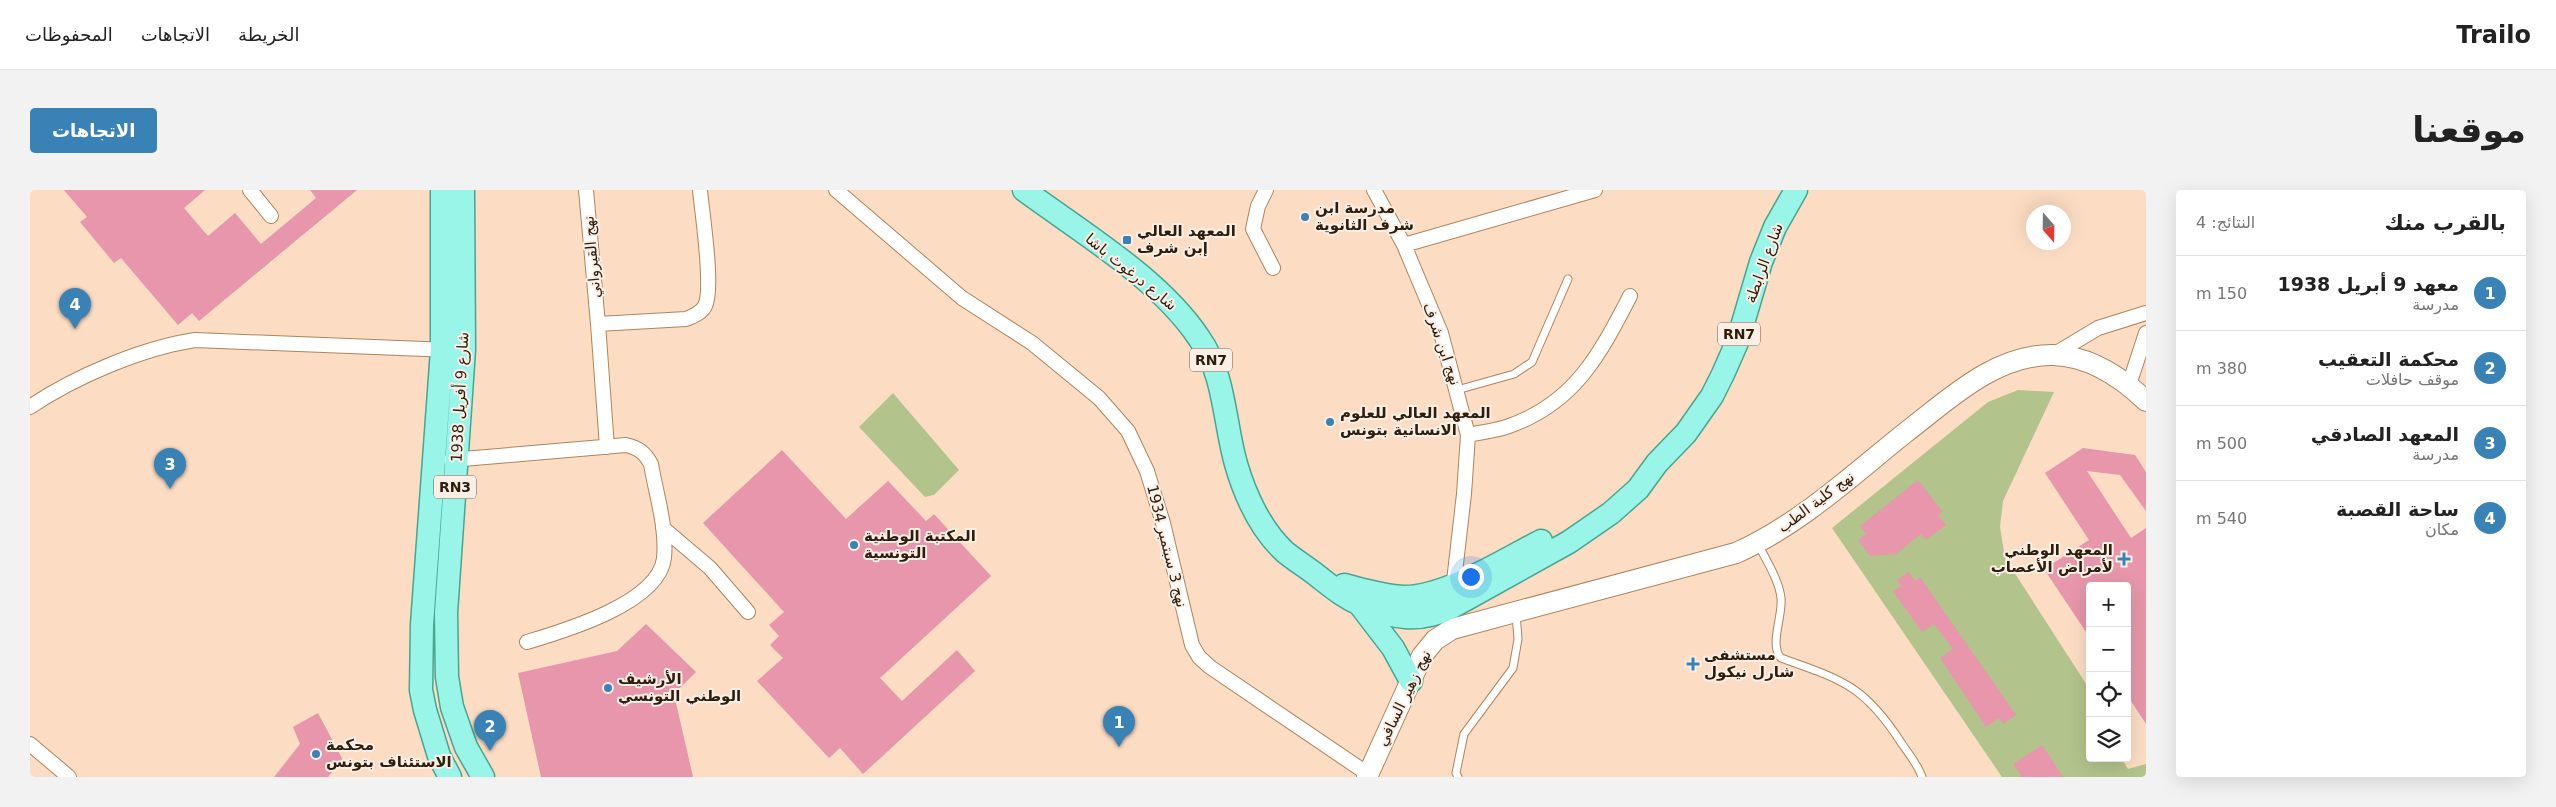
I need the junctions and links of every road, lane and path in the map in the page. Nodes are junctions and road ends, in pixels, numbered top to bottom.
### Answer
1 (250, 190) edge
2 (442, 190) edge
3 (463, 190) edge
4 (586, 190) edge
5 (700, 190) edge
6 (836, 190) edge
7 (1024, 190) edge
8 (1266, 190) edge
9 (1374, 190) edge
10 (1595, 190) edge
11 (1796, 190) edge
12 (271, 216) dead end
13 (1404, 245) junction
14 (1273, 268) dead end
15 (1568, 279) dead end
16 (1630, 296) dead end
17 (2146, 313) edge
18 (598, 324) junction
19 (2146, 333) edge
20 (442, 350) junction
21 (464, 350) junction
22 (2053, 355) junction
23 (2129, 385) junction
24 (1457, 390) junction
25 (2146, 401) edge
26 (30, 407) edge
27 (1468, 435) junction
28 (607, 447) junction
29 (446, 461) junction
30 (1657, 463) junction
31 (663, 528) junction
32 (1758, 543) junction
33 (1322, 579) junction
34 (1454, 585) junction
35 (1360, 604) junction
36 (748, 612) dead end
37 (1516, 613) junction
38 (1452, 618) junction
39 (527, 642) dead end
40 (1411, 681) junction
41 (30, 744) edge
42 (1368, 775) edge
43 (69, 777) edge
44 (450, 777) edge
45 (483, 777) edge
46 (1458, 777) edge
47 (1922, 777) edge

1 - 12 street
2 - 20 main road, شارع 9 أفريل 1938 / RN3
3 - 21 main road, شارع 9 أفريل 1938 / RN3
4 - 18 street, نهج القيرواني
5 - 18 street
6 - 42 street, نهج 3 سبتمبر 1934
7 - 33 main road, شارع درغوث باشا / RN7
8 - 14 street
9 - 13 street, نهج ابن شرف
10 - 13 street
11 - 30 main road, شارع الرابطة / RN7
13 - 24 street, نهج ابن شرف
15 - 24 lane
16 - 27 street
17 - 22 street
18 - 28 street, نهج القيرواني
19 - 23 street
20 - 21 street
20 - 26 street
20 - 29 main road, شارع 9 أفريل 1938 / RN3
21 - 29 main road, شارع 9 أفريل 1938 / RN3
22 - 23 street, نهج كلية الطب
22 - 32 street, نهج كلية الطب
23 - 25 street, نهج كلية الطب
24 - 27 street, نهج ابن شرف
27 - 34 street, نهج ابن شرف
28 - 29 street
28 - 31 street
29 - 44 main road, شارع 9 أفريل 1938 / RN3
29 - 45 main road, شارع 9 أفريل 1938 / RN3
30 - 34 main road, شارع الرابطة / RN7
30 - 38 main road, شارع الرابطة / RN7
31 - 36 street
31 - 39 street
32 - 37 street, نهج كلية الطب
32 - 47 lane
33 - 34 main road, شارع درغوث باشا / RN7
33 - 35 main road, شارع درغوث باشا / RN7
34 - 38 street, نهج ابن شرف
35 - 38 main road, شارع درغوث باشا / RN7
35 - 40 main road
37 - 38 street, نهج كلية الطب
37 - 46 lane
38 - 40 street, نهج زهير السافي
40 - 42 street, نهج زهير السافي
41 - 43 street

